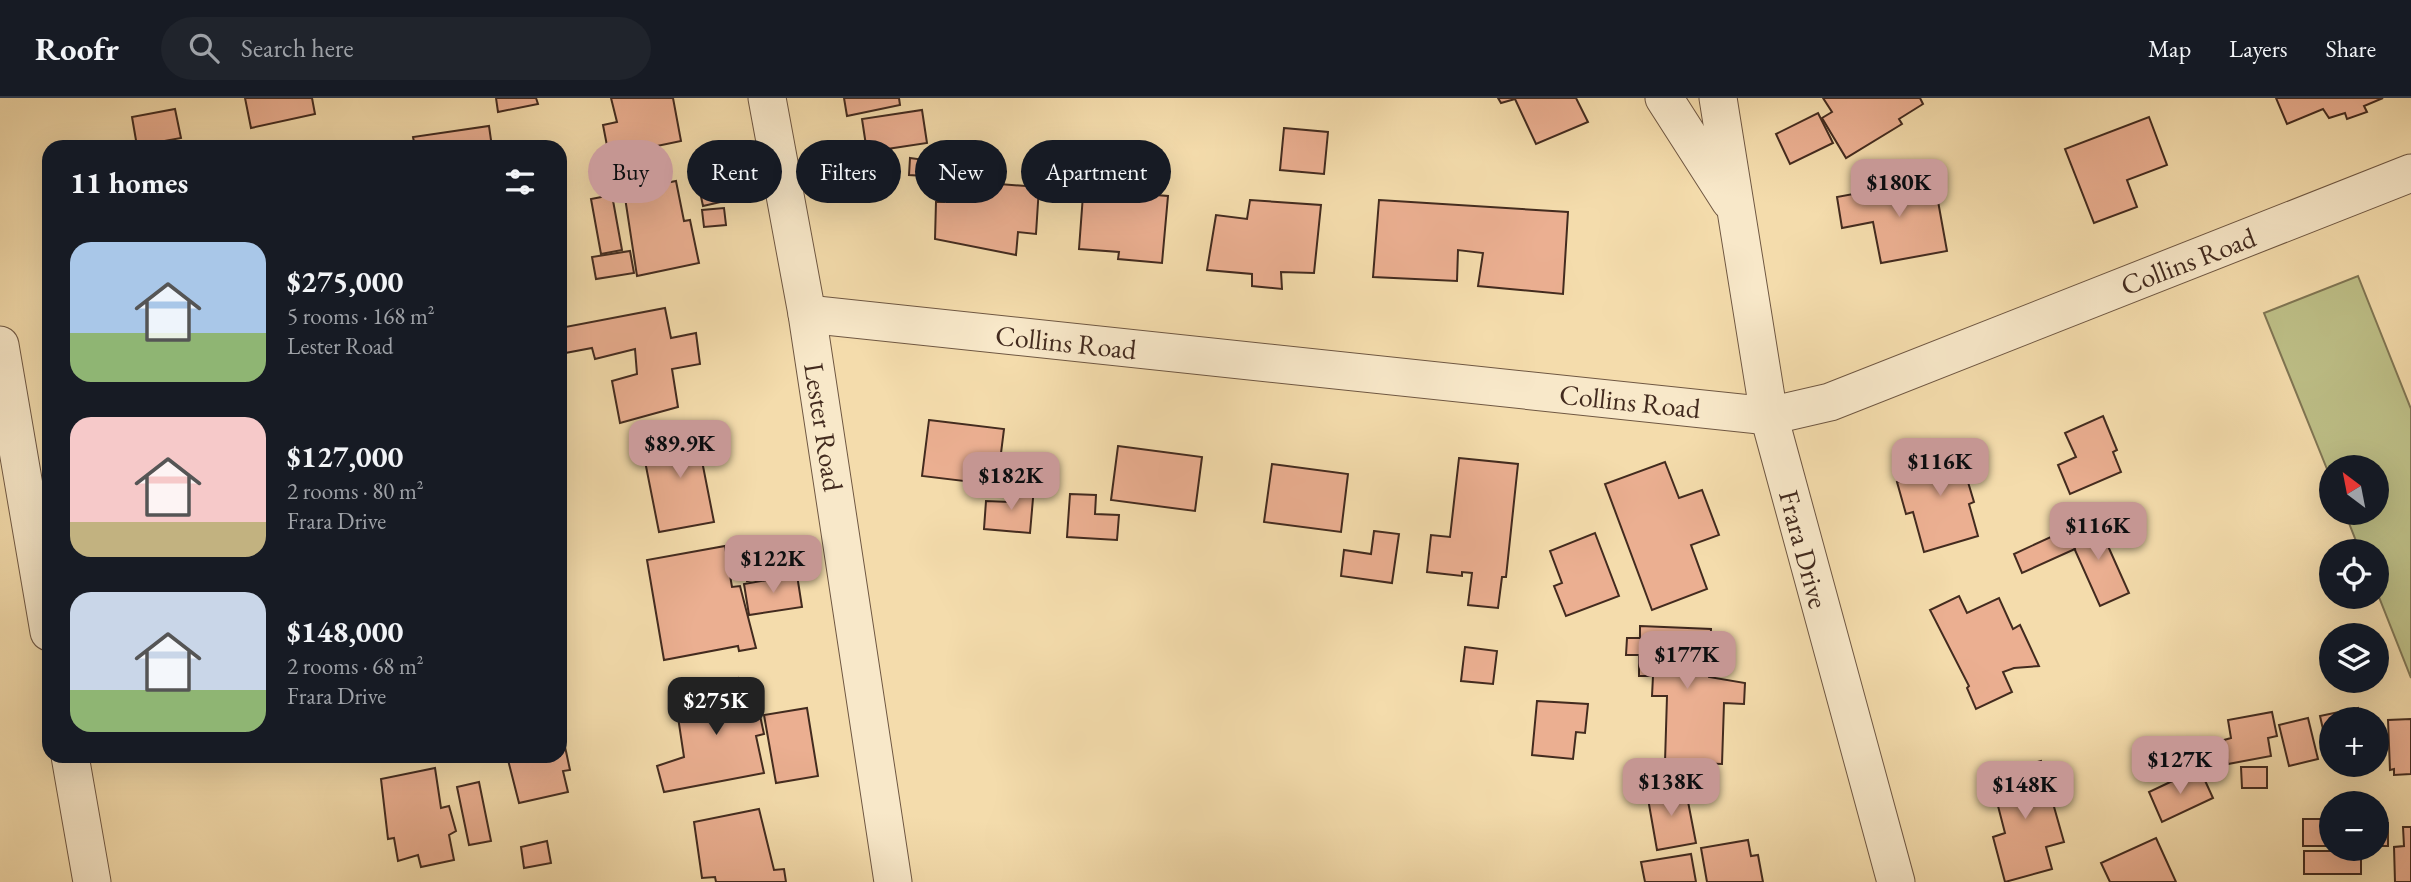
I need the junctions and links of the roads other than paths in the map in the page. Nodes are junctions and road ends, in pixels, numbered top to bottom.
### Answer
1 (767, 98) edge
2 (1664, 98) edge
3 (1718, 98) edge
4 (2411, 173) edge
5 (1736, 211) junction
6 (807, 314) junction
7 (0, 345) edge
8 (1769, 416) junction
9 (42, 591) edge
10 (71, 763) edge
11 (92, 882) edge
12 (893, 882) edge
13 (1896, 882) edge

1 - 6 street, Lester Road
2 - 5 street, Frara Drive
3 - 5 street, Frara Drive
4 - 8 street, Collins Road
5 - 8 street, Frara Drive
6 - 8 street, Collins Road
6 - 12 street, Lester Road
7 - 9 street
8 - 13 street, Frara Drive
10 - 11 street

